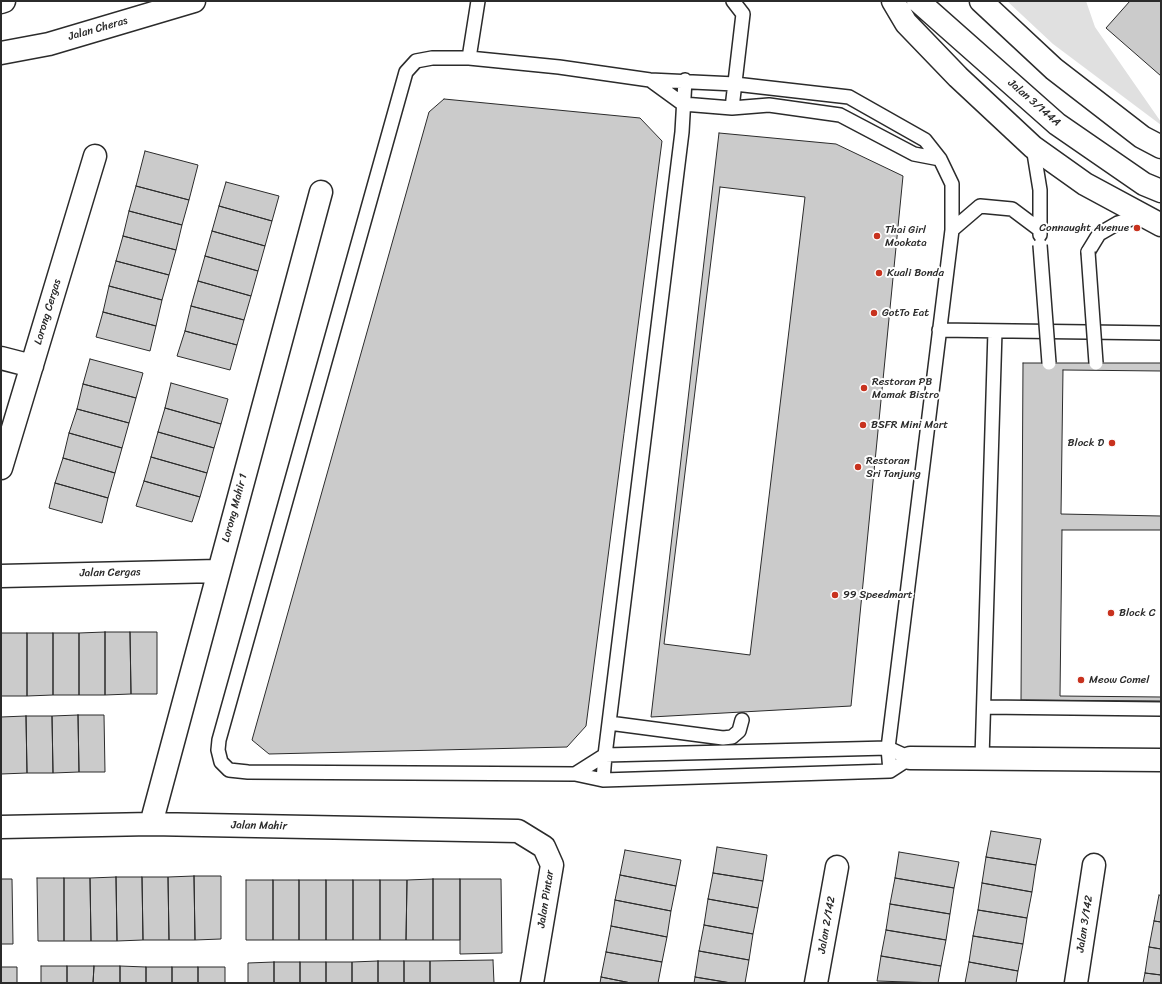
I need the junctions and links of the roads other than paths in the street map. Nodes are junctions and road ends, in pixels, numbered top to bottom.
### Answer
1 (194, 1) edge
2 (478, 1) edge
3 (733, 1) edge
4 (893, 1) edge
5 (918, 1) edge
6 (981, 1) edge
7 (1, 53) edge
8 (469, 58) junction
9 (650, 80) junction
10 (685, 80) junction
11 (735, 84) junction
12 (683, 104) junction
13 (732, 108) junction
14 (1033, 147) junction
15 (1161, 147) edge
16 (95, 156) dead end
17 (940, 159) junction
18 (1161, 191) edge
19 (321, 192) dead end
20 (1152, 221) edge
21 (952, 230) junction
22 (1040, 230) junction
23 (939, 330) junction
24 (995, 331) junction
25 (1161, 333) edge
26 (1, 358) edge
27 (1049, 363) dead end
28 (1096, 363) dead end
29 (32, 366) junction
30 (1, 468) edge
31 (218, 571) junction
32 (1, 576) edge
33 (984, 707) junction
34 (1161, 709) edge
35 (742, 720) dead end
36 (609, 723) junction
37 (888, 748) junction
38 (605, 755) junction
39 (910, 758) junction
40 (982, 758) junction
41 (1161, 760) edge
42 (890, 771) junction
43 (575, 774) junction
44 (603, 780) junction
45 (151, 824) junction
46 (1, 827) edge
47 (518, 831) joint
48 (1094, 865) dead end
49 (837, 867) dead end
50 (532, 983) edge
51 (816, 983) edge
52 (1076, 983) edge

1 - 7 main road, Jalan Cheras
2 - 8 lane
3 - 11 lane
4 - 14 main road
5 - 18 main road, Jalan 3/144A
6 - 15 main road
8 - 9 lane
8 - 43 lane
9 - 10 lane
9 - 12 lane
10 - 11 lane
10 - 12 lane
11 - 13 lane
11 - 17 lane
12 - 13 lane
12 - 36 lane
13 - 17 lane
14 - 20 main road
14 - 22 lane
16 - 29 main road, Lorong Cergas
17 - 21 lane
19 - 31 main road, Lorong Mahir 1
20 - 28 lane, bridge
21 - 22 lane
21 - 23 lane
22 - 27 lane, bridge
23 - 24 lane
23 - 37 lane
24 - 25 lane
24 - 33 lane
26 - 29 main road
29 - 30 main road, Lorong Cergas
31 - 32 main road, Jalan Cergas
31 - 45 main road, Lorong Mahir 1
33 - 34 lane
33 - 40 lane
35 - 36 lane
36 - 38 lane
37 - 38 lane
37 - 39 lane
37 - 42 lane
38 - 43 lane
38 - 44 lane
39 - 40 main road
39 - 42 lane
40 - 41 main road
42 - 44 lane
43 - 44 lane
45 - 46 main road, Jalan Mahir
45 - 47 main road, Jalan Mahir
47 - 50 main road, Jalan Pintar
48 - 52 main road, Jalan 3/142
49 - 51 main road, Jalan 2/142

